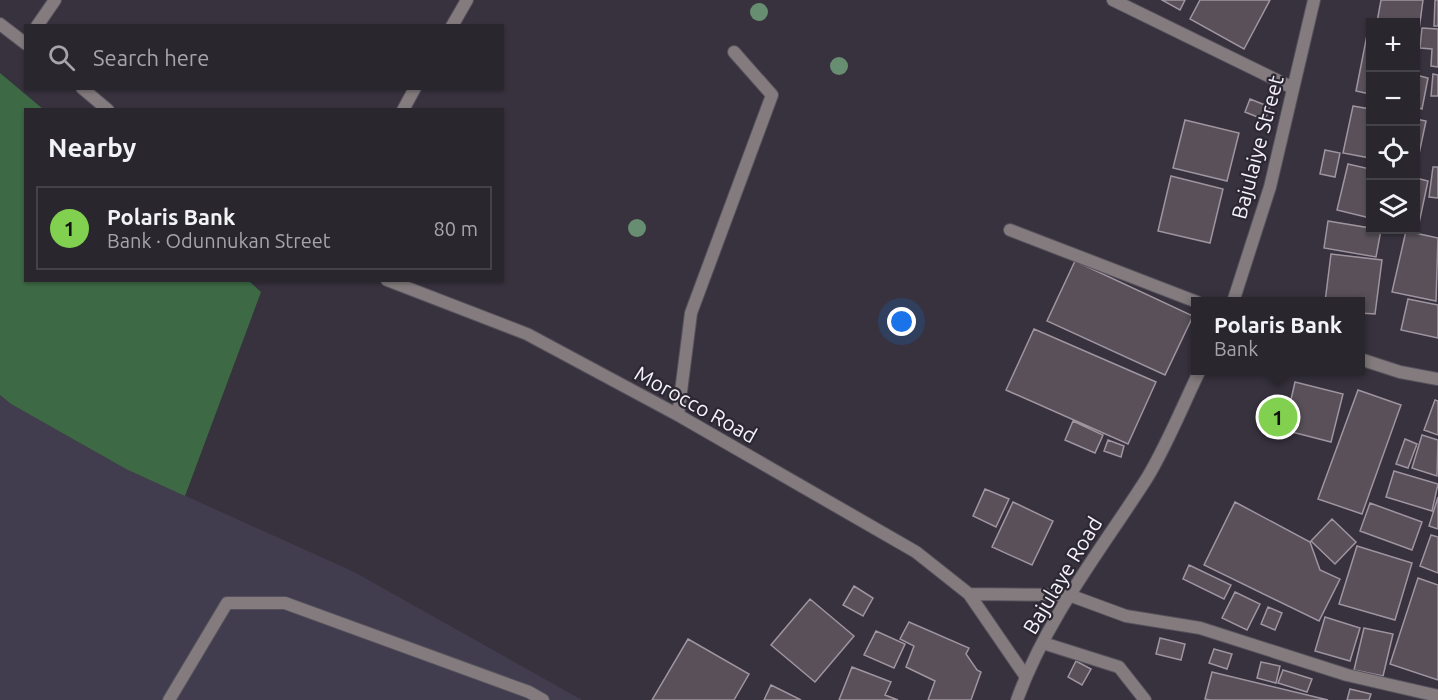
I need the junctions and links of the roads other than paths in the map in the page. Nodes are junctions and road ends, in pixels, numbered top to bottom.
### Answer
1 (55, 0) edge
2 (467, 0) edge
3 (1113, 0) edge
4 (1314, 0) edge
5 (0, 24) edge
6 (39, 24) edge
7 (453, 24) edge
8 (24, 42) edge
9 (734, 52) dead end
10 (1293, 88) junction
11 (84, 90) edge
12 (415, 90) edge
13 (106, 108) edge
14 (404, 108) edge
15 (1010, 230) dead end
16 (392, 282) edge
17 (1235, 297) edge
18 (1191, 300) edge
19 (1365, 361) edge
20 (1198, 375) edge
21 (1438, 379) edge
22 (678, 416) junction
23 (969, 594) junction
24 (1069, 595) junction
25 (1043, 643) junction
26 (1026, 677) junction
27 (1438, 696) edge
28 (169, 700) edge
29 (543, 700) edge
30 (1017, 700) edge
31 (1145, 700) edge

1 - 6 street
2 - 7 street
3 - 10 street
4 - 10 street, Bajulaiye Street
5 - 8 street
9 - 22 street
10 - 17 street, Bajulaiye Street
11 - 13 street
12 - 14 street
15 - 18 street
16 - 22 street, Morocco Road
19 - 21 street
20 - 24 street, Bajulaye Road
22 - 23 street, Morocco Road
23 - 24 street
23 - 26 street, Morocco Road
24 - 25 street, Bajulaye Road
24 - 27 street
25 - 26 street, Bajulaye Road
25 - 31 street
26 - 30 street, Bajulaye Road
28 - 29 street

